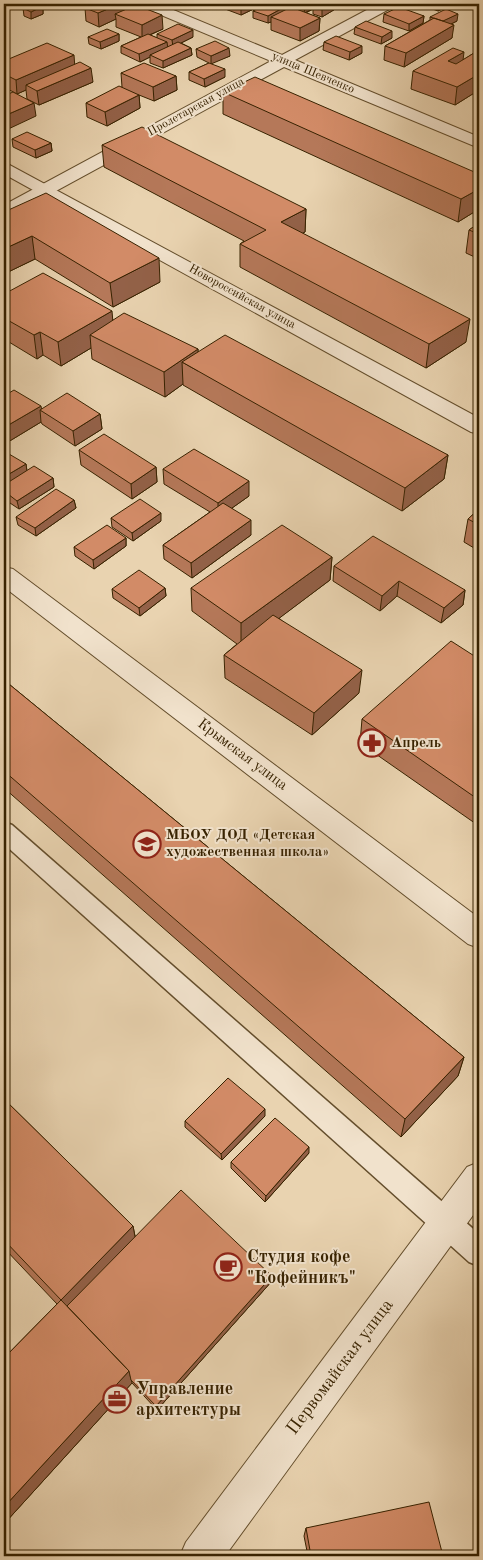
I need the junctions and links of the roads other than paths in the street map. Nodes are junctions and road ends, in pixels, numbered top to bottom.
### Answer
1 (147, 4) edge
2 (388, 4) edge
3 (282, 59) junction
4 (479, 143) edge
5 (4, 167) edge
6 (45, 189) junction
7 (4, 212) edge
8 (479, 427) edge
9 (4, 575) edge
10 (4, 831) edge
11 (479, 935) edge
12 (479, 1178) edge
13 (447, 1223) junction
14 (479, 1252) edge
15 (200, 1556) edge

1 - 3 street, улица Шевченко
2 - 3 street, Пролетарская улица
3 - 4 street, улица Шевченко
3 - 6 street, Пролетарская улица
5 - 6 street, Новороссийская улица
6 - 7 street, Пролетарская улица
6 - 8 street, Новороссийская улица
9 - 11 street, Крымская улица
10 - 13 lane
12 - 13 street, Первомайская улица
13 - 14 lane
13 - 15 street, Первомайская улица

